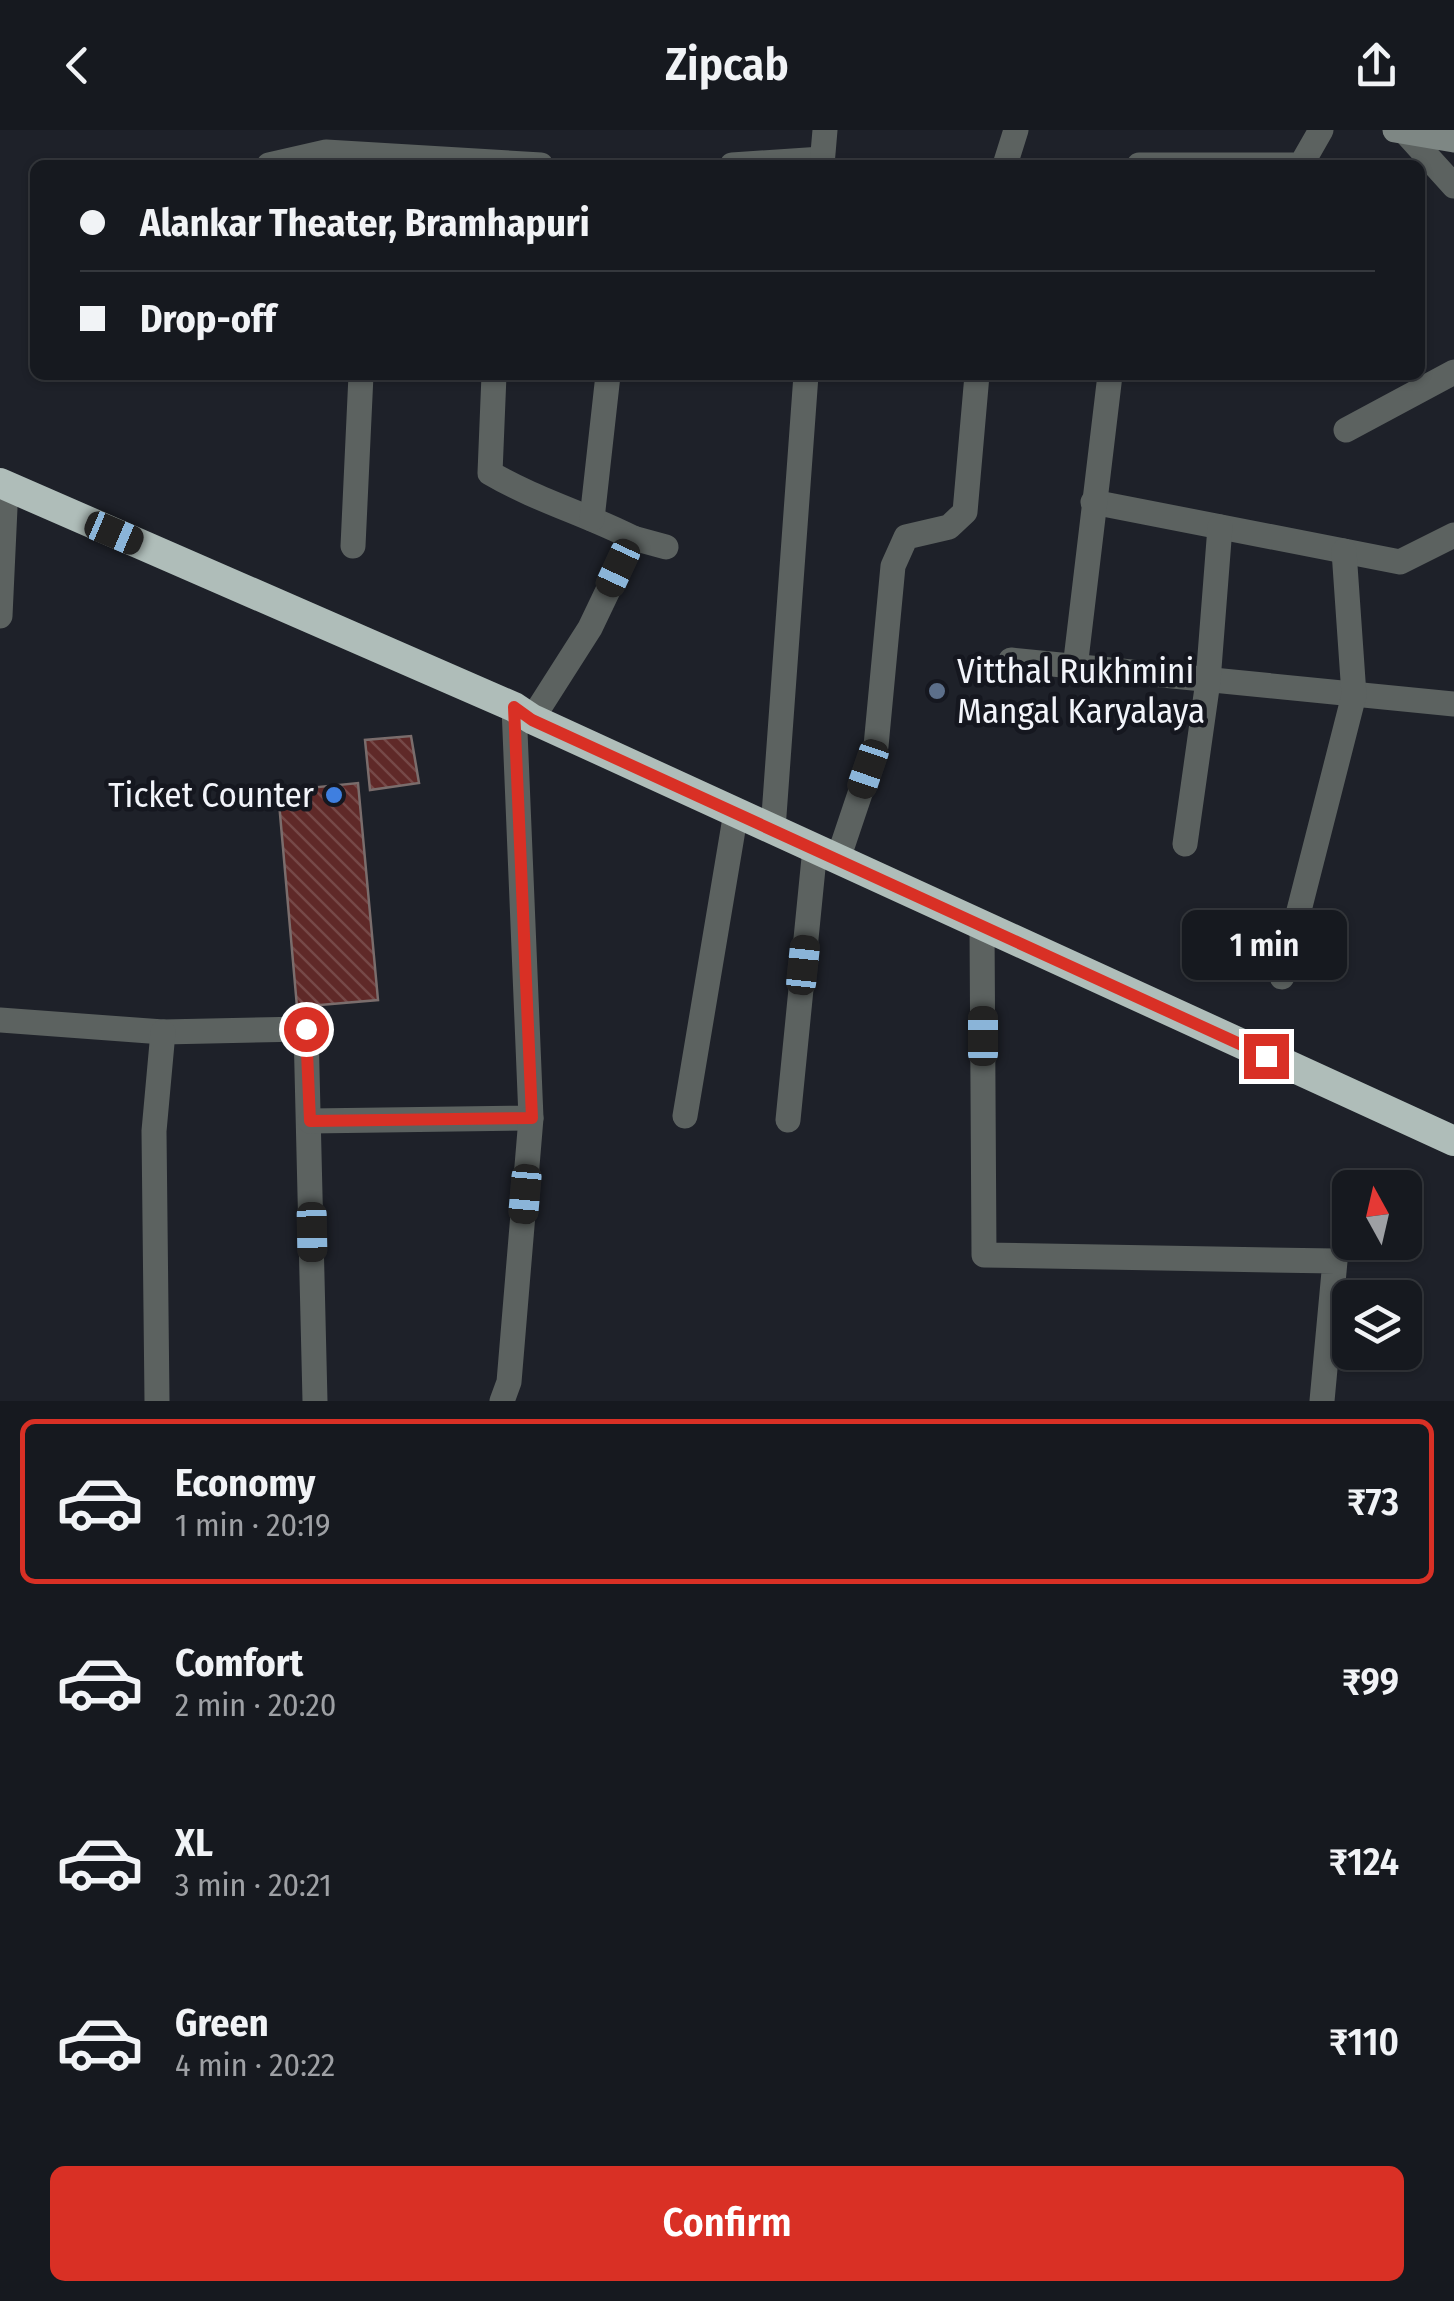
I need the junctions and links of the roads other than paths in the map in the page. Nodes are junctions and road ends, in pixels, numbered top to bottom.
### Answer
1 (825, 130) edge
2 (1016, 130) edge
3 (1321, 130) edge
4 (1401, 132) edge
5 (1454, 140) edge
6 (324, 141) edge
7 (280, 160) edge
8 (372, 160) edge
9 (822, 160) edge
10 (1007, 160) edge
11 (1305, 160) edge
12 (1454, 186) edge
13 (1454, 372) edge
14 (362, 380) edge
15 (494, 380) edge
16 (607, 380) edge
17 (806, 380) edge
18 (976, 380) edge
19 (1109, 380) edge
20 (1346, 430) dead end
21 (3, 484) edge
22 (1093, 502) junction
23 (592, 520) junction
24 (1220, 526) junction
25 (1454, 535) edge
26 (632, 538) junction
27 (353, 546) dead end
28 (666, 548) dead end
29 (1344, 551) junction
30 (0, 616) edge
31 (1012, 660) dead end
32 (1076, 668) junction
33 (1208, 681) junction
34 (1354, 695) junction
35 (1454, 704) edge
36 (523, 713) junction
37 (736, 812) junction
38 (772, 829) junction
39 (1185, 844) dead end
40 (826, 854) junction
41 (982, 926) junction
42 (1282, 977) dead end
43 (0, 1020) edge
44 (163, 1032) junction
45 (685, 1116) dead end
46 (532, 1118) junction
47 (788, 1120) dead end
48 (310, 1121) junction
49 (1454, 1142) edge
50 (157, 1401) edge
51 (315, 1401) edge
52 (502, 1401) edge
53 (1322, 1401) edge

1 - 9 street
2 - 10 street
3 - 11 street
4 - 5 street
4 - 12 street
6 - 7 street
6 - 8 street
13 - 20 street
14 - 27 street
15 - 23 street
16 - 23 street
17 - 38 street
18 - 40 street
19 - 22 street
21 - 30 street
21 - 36 highway
22 - 24 street
22 - 32 street
23 - 26 street
24 - 29 street
24 - 33 street
25 - 29 street
26 - 28 street
26 - 36 street
29 - 34 street
31 - 32 street
32 - 33 street
33 - 34 street
33 - 39 street
34 - 35 street
34 - 42 street
36 - 37 highway
36 - 46 street
37 - 38 highway
37 - 45 street
38 - 40 highway
40 - 41 highway
40 - 47 street
41 - 49 highway
41 - 53 street
43 - 44 street
44 - 48 street
44 - 50 street
46 - 48 street
46 - 52 street
48 - 51 street

